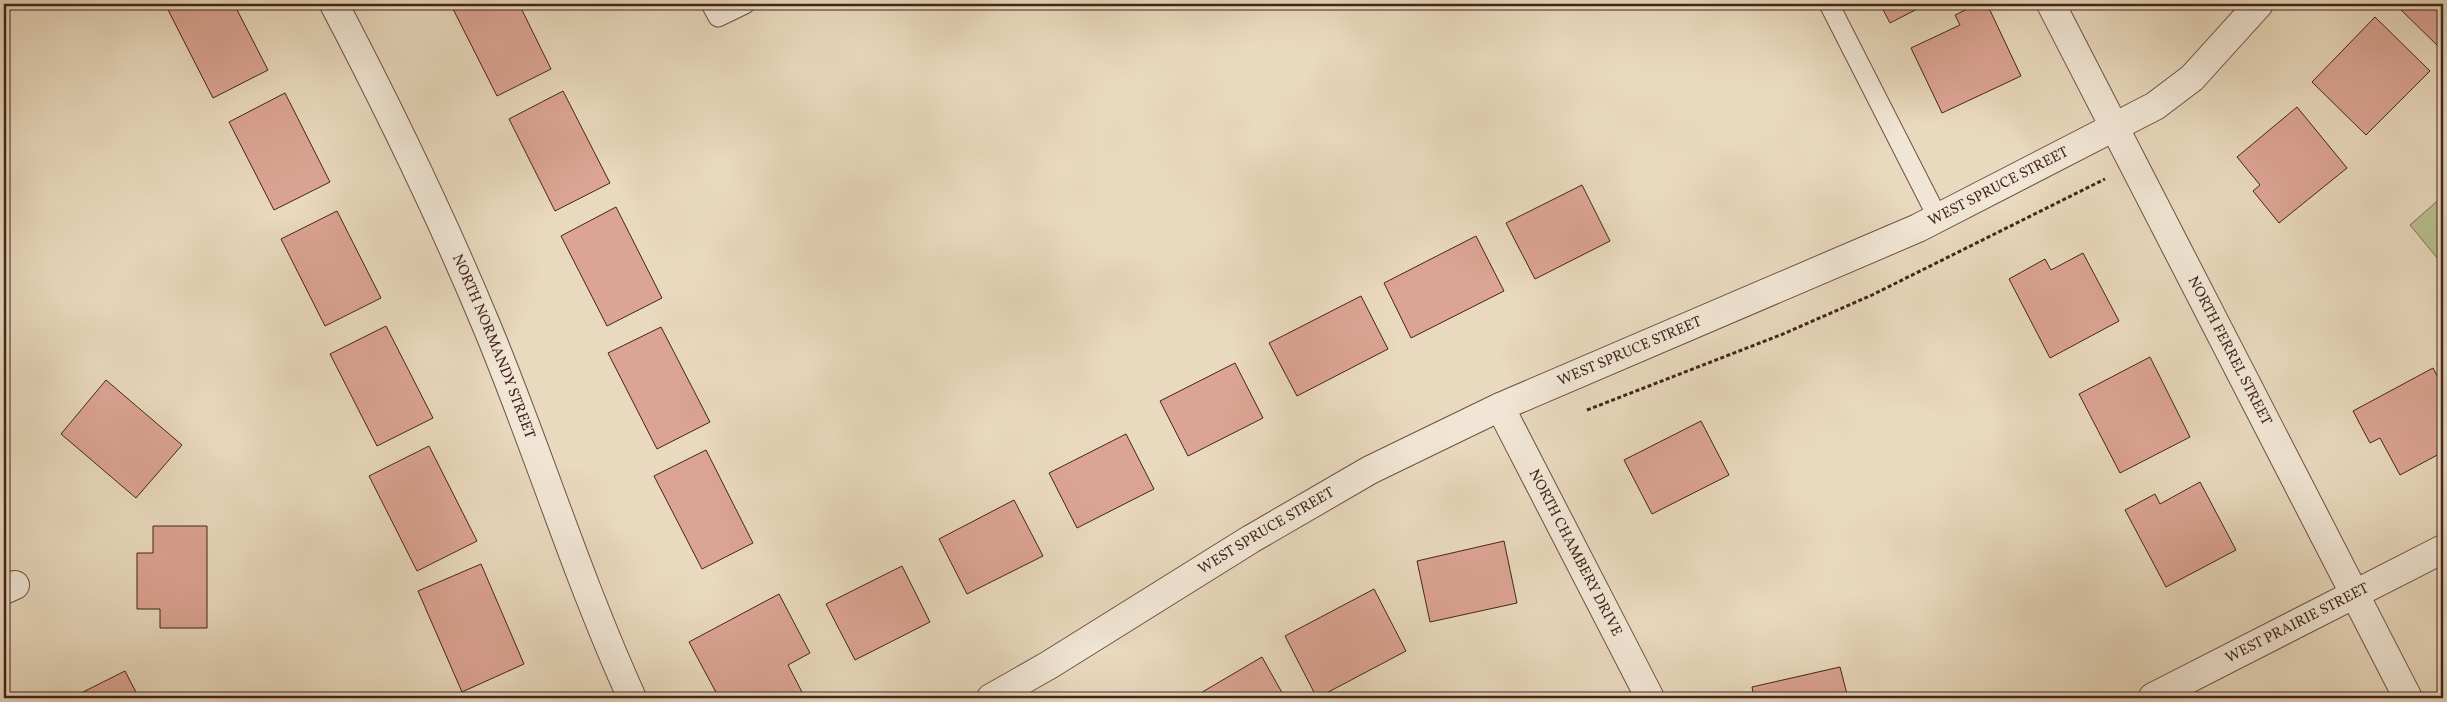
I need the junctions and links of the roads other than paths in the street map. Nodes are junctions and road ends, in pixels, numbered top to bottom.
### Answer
1 (334, 4) edge
2 (711, 4) edge
3 (745, 4) edge
4 (1829, 4) edge
5 (2051, 4) edge
6 (2259, 4) edge
7 (2114, 127) junction
8 (1938, 218) junction
9 (1500, 407) junction
10 (2443, 549) edge
11 (2356, 595) junction
12 (2153, 697) dead end
13 (632, 698) edge
14 (991, 698) edge
15 (1650, 698) edge
16 (2408, 698) edge

1 - 13 street, NORTH NORMANDY STREET
2 - 3 lane
4 - 8 lane
5 - 7 street, NORTH FERREL STREET
6 - 7 street, WEST SPRUCE STREET
7 - 8 street, WEST SPRUCE STREET
7 - 11 street, NORTH FERREL STREET
8 - 9 street, WEST SPRUCE STREET
9 - 14 street, WEST SPRUCE STREET
9 - 15 street, NORTH CHAMBERY DRIVE
10 - 11 street, WEST PRAIRIE STREET
11 - 12 street, WEST PRAIRIE STREET
11 - 16 street, NORTH FERREL STREET

